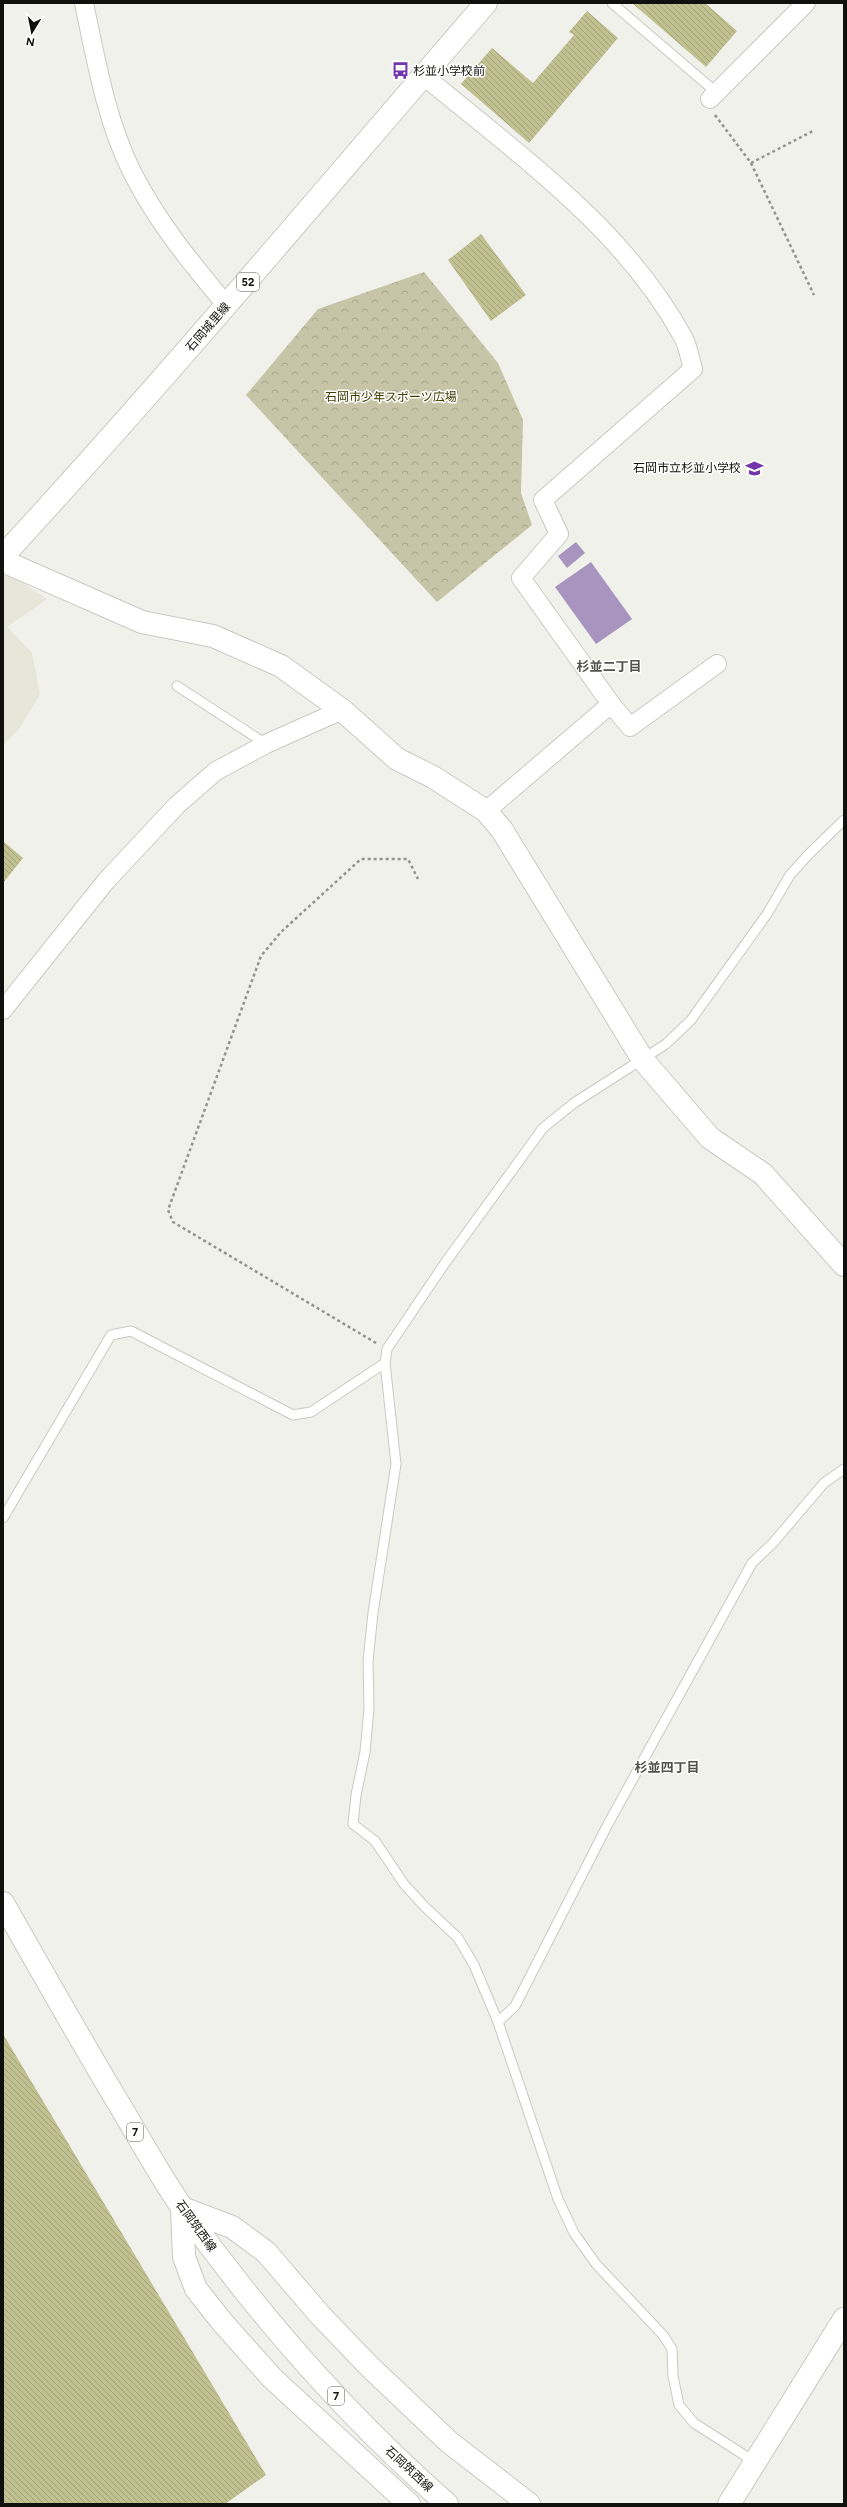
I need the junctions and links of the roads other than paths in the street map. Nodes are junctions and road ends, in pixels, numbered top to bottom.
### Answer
1 (84, 3) edge
2 (486, 3) edge
3 (612, 3) edge
4 (806, 3) edge
5 (423, 75) junction
6 (714, 96) joint
7 (227, 306) junction
8 (3, 556) edge
9 (3, 562) edge
10 (717, 664) dead end
11 (177, 686) dead end
12 (611, 704) junction
13 (342, 710) junction
14 (266, 744) junction
15 (486, 811) junction
16 (844, 820) edge
17 (3, 1010) edge
18 (643, 1060) junction
19 (844, 1265) edge
20 (385, 1362) junction
21 (844, 1469) edge
22 (3, 1518) edge
23 (3, 1903) edge
24 (498, 2022) junction
25 (182, 2208) junction
26 (844, 2319) edge
27 (756, 2463) junction
28 (409, 2504) edge
29 (447, 2504) edge
30 (529, 2504) edge
31 (729, 2504) edge

1 - 7 street
2 - 5 main road, 石岡城里線 / 52
3 - 6 lane
4 - 6 street
5 - 7 main road, 石岡城里線 / 52
5 - 12 street
7 - 8 main road, 石岡城里線 / 52
9 - 13 main road
10 - 12 street
11 - 14 lane
12 - 15 street
13 - 14 street
13 - 15 main road
14 - 17 street
15 - 18 main road
16 - 18 lane
18 - 19 main road
18 - 20 lane
20 - 22 lane
20 - 24 lane
21 - 24 lane
23 - 25 main road, 石岡筑西線 / 7
24 - 27 lane
25 - 28 main road
25 - 29 main road, 石岡筑西線 / 7
25 - 30 main road
26 - 27 main road
27 - 31 main road

